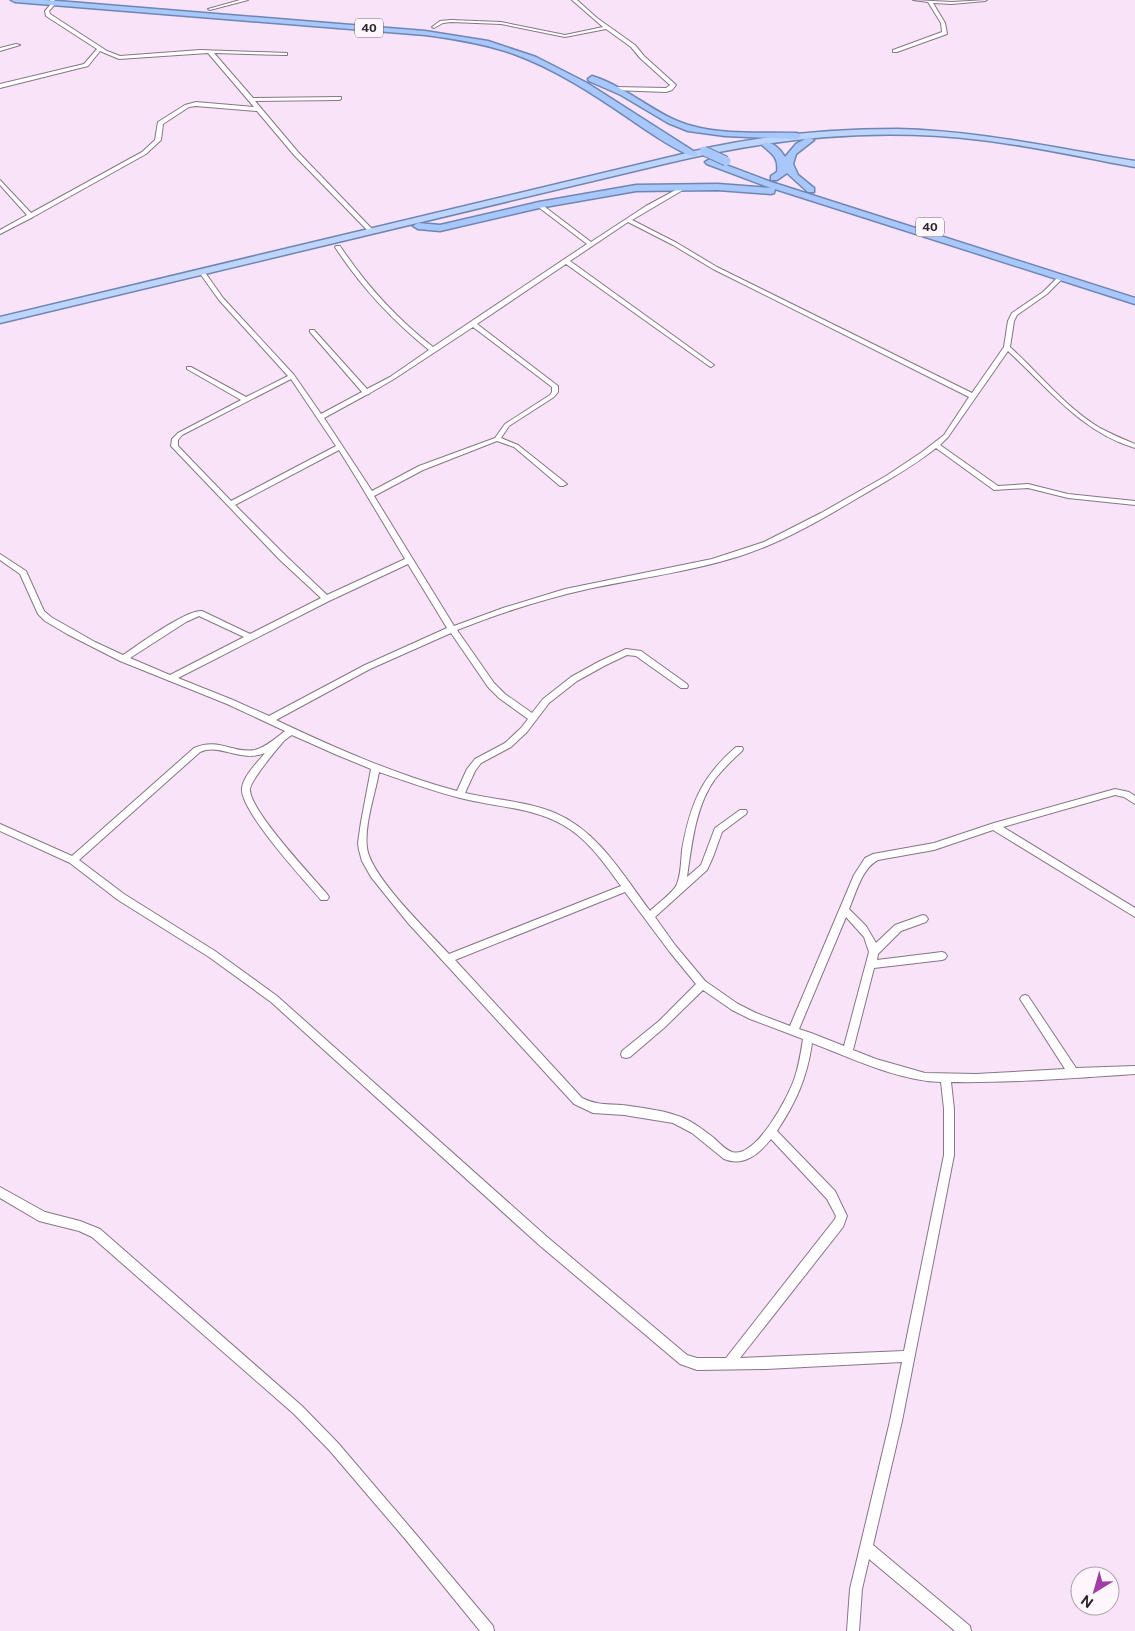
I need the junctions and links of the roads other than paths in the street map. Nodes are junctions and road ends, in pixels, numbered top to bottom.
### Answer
1 (15, 0) edge
2 (100, 0) edge
3 (245, 0) edge
4 (574, 0) edge
5 (915, 0) edge
6 (985, 0) edge
7 (53, 2) edge
8 (930, 2) junction
9 (240, 8) dead end
10 (210, 9) junction
11 (353, 23) junction
12 (434, 26) junction
13 (608, 27) junction
14 (18, 45) dead end
15 (100, 49) junction
16 (0, 50) edge
17 (209, 51) junction
18 (895, 51) dead end
19 (285, 54) dead end
20 (592, 79) junction
21 (0, 86) edge
22 (615, 89) junction
23 (339, 98) dead end
24 (252, 100) junction
25 (257, 109) junction
26 (917, 135) junction
27 (797, 136) junction
28 (809, 140) junction
29 (767, 144) junction
30 (1135, 164) edge
31 (726, 165) junction
32 (774, 178) junction
33 (0, 182) edge
34 (685, 187) junction
35 (811, 190) junction
36 (795, 193) junction
37 (540, 205) junction
38 (31, 216) junction
39 (628, 220) junction
40 (416, 224) junction
41 (371, 231) junction
42 (0, 232) edge
43 (591, 245) junction
44 (338, 247) junction
45 (567, 262) junction
46 (204, 275) junction
47 (1060, 278) junction
48 (1135, 291) edge
49 (1135, 301) edge
50 (0, 320) edge
51 (472, 323) junction
52 (0, 326) edge
53 (312, 331) dead end
54 (1007, 347) junction
55 (432, 350) junction
56 (711, 365) dead end
57 (189, 368) dead end
58 (292, 376) junction
59 (367, 393) junction
60 (972, 396) junction
61 (247, 400) junction
62 (320, 417) junction
63 (497, 439) junction
64 (936, 445) junction
65 (1135, 446) edge
66 (340, 447) junction
67 (563, 484) dead end
68 (370, 495) junction
69 (1135, 503) edge
70 (231, 504) junction
71 (2, 559) edge
72 (410, 560) junction
73 (326, 599) junction
74 (452, 628) junction
75 (250, 637) junction
76 (123, 659) junction
77 (170, 678) junction
78 (684, 686) dead end
79 (532, 718) junction
80 (269, 720) junction
81 (291, 731) junction
82 (282, 739) junction
83 (739, 749) dead end
84 (376, 767) junction
85 (460, 795) junction
86 (1135, 801) edge
87 (743, 812) dead end
88 (994, 826) junction
89 (0, 827) edge
90 (73, 860) junction
91 (627, 887) junction
92 (681, 889) junction
93 (324, 897) dead end
94 (845, 910) junction
95 (1135, 913) edge
96 (650, 916) junction
97 (923, 919) dead end
98 (874, 952) junction
99 (942, 956) dead end
100 (447, 959) junction
101 (870, 965) junction
102 (702, 984) junction
103 (1025, 998) dead end
104 (793, 1031) junction
105 (808, 1036) junction
106 (847, 1052) junction
107 (626, 1054) dead end
108 (1135, 1070) edge
109 (1074, 1074) junction
110 (946, 1079) junction
111 (771, 1132) junction
112 (0, 1192) edge
113 (909, 1356) junction
114 (729, 1363) junction
115 (866, 1548) junction
116 (488, 1631) edge
117 (853, 1631) edge
118 (965, 1631) edge

1 - 7 highway, 40
2 - 10 highway, 40
3 - 9 street
3 - 10 street
4 - 13 street
5 - 8 street
6 - 8 street
7 - 11 highway, 40
7 - 15 street
8 - 18 street
10 - 11 highway, 40
11 - 12 highway, 40
11 - 31 highway, 40
12 - 13 street
12 - 20 highway, 40
13 - 22 street
14 - 16 street
15 - 17 street
15 - 21 street
17 - 19 street
17 - 24 street
20 - 22 highway
20 - 31 highway, 40, bridge
22 - 27 highway
23 - 24 street
24 - 25 street
25 - 38 street
25 - 41 street
26 - 27 main road
26 - 28 main road
26 - 30 main road
27 - 40 main road
28 - 29 main road
28 - 35 highway
29 - 32 highway
29 - 40 main road
31 - 32 highway, 40
31 - 34 highway
31 - 36 highway, 40
32 - 35 highway, 40
33 - 38 street
34 - 36 highway
34 - 37 highway
34 - 39 street
35 - 48 highway, 40
36 - 47 highway, 40
37 - 40 highway
37 - 43 street
38 - 42 street
39 - 43 street
39 - 60 street
40 - 41 main road
40 - 44 main road
41 - 46 main road
43 - 45 street
44 - 46 main road
44 - 55 street
45 - 51 street
45 - 56 street
46 - 50 main road
46 - 52 main road
46 - 58 street
47 - 49 highway, 40
47 - 54 street
51 - 55 street
51 - 63 street
53 - 59 street
54 - 60 street
54 - 65 street
55 - 59 street
57 - 61 street
58 - 61 street
58 - 62 street
59 - 62 street
60 - 64 street
61 - 70 street
62 - 66 street
63 - 67 street
63 - 68 street
64 - 69 street
64 - 74 street
66 - 68 street
66 - 70 street
68 - 72 street
70 - 73 street
71 - 76 street
72 - 73 street
72 - 74 street
73 - 75 street
74 - 79 street
74 - 80 street
75 - 76 street
75 - 77 street
76 - 77 street
77 - 80 street
78 - 79 street
79 - 85 street
80 - 81 street
81 - 82 street
81 - 84 street
82 - 90 street
82 - 93 street
83 - 92 street
84 - 85 street
84 - 100 street
85 - 91 street
86 - 88 street
87 - 92 street
88 - 94 street
88 - 95 street
89 - 90 street
90 - 114 street
91 - 96 street
91 - 100 street
92 - 96 street
94 - 98 street
94 - 104 street
96 - 102 street
97 - 98 street
98 - 101 street
99 - 101 street
100 - 111 street
101 - 106 street
102 - 104 street
102 - 107 street
103 - 109 street
104 - 105 street
105 - 106 street
105 - 111 street
106 - 110 street
108 - 109 street
109 - 110 street
110 - 113 street
111 - 114 street
112 - 116 street
113 - 114 street
113 - 115 street
115 - 117 street
115 - 118 street

